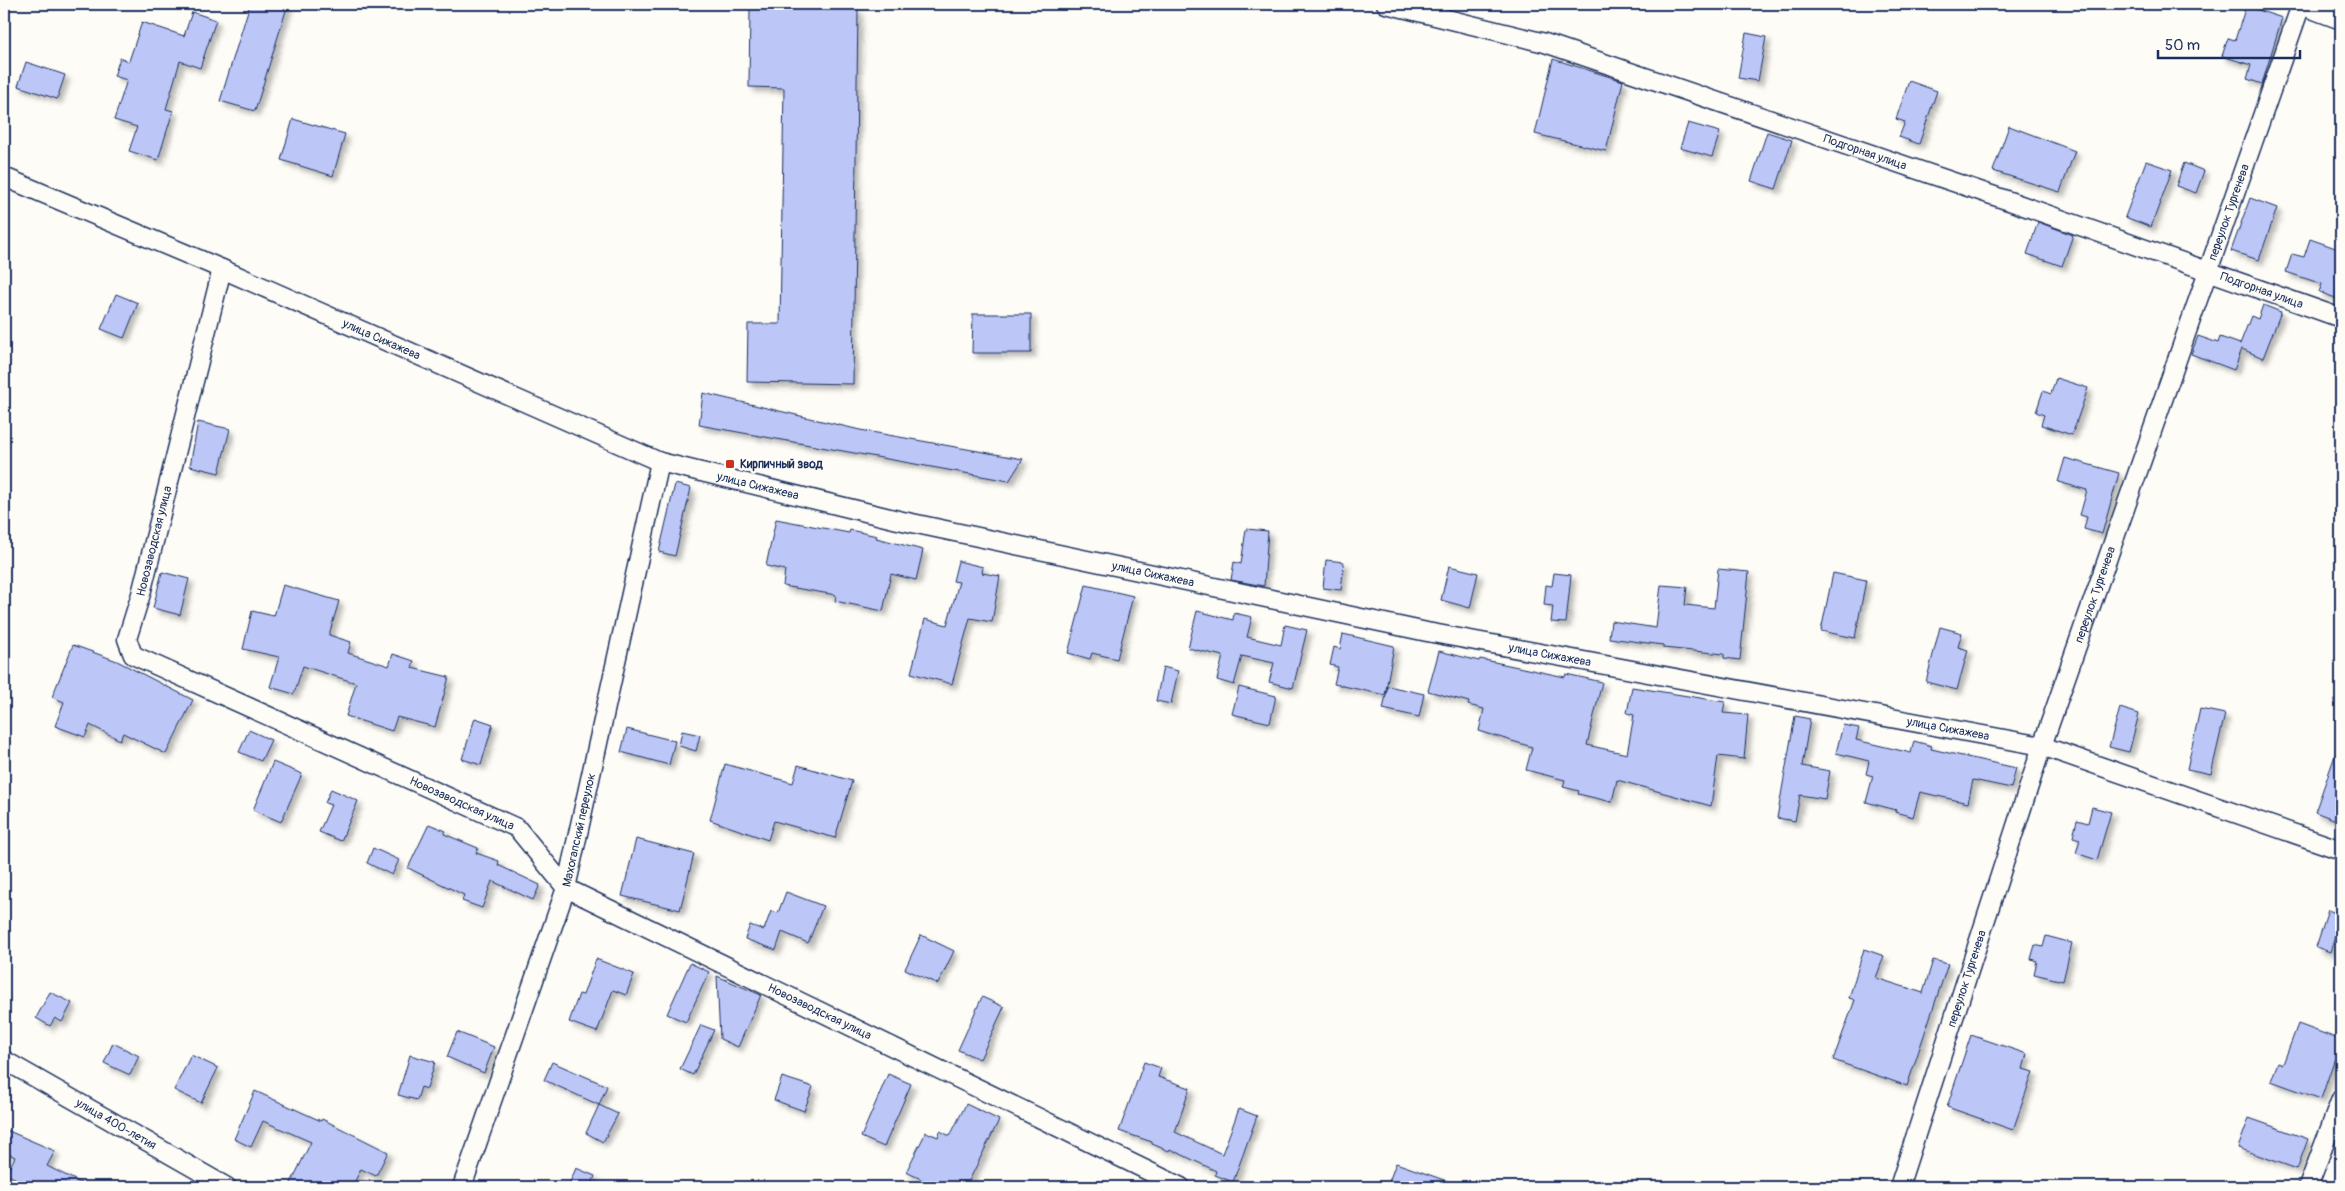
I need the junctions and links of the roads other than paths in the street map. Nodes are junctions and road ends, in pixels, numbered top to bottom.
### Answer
1 (1386, 4) edge
2 (2300, 4) edge
3 (2341, 20) edge
4 (4, 177) edge
5 (222, 269) junction
6 (2208, 270) junction
7 (2341, 318) edge
8 (660, 462) junction
9 (2042, 746) junction
10 (2341, 850) edge
11 (566, 888) junction
12 (4, 1060) edge
13 (2341, 1099) edge
14 (228, 1187) edge
15 (462, 1187) edge
16 (1181, 1187) edge
17 (1899, 1187) edge
18 (2308, 1187) edge

1 - 6 street, Подгорная улица
2 - 3 street
2 - 6 street, переулок Тургенева
4 - 5 street, улица Сижажева
5 - 8 street, улица Сижажева
5 - 11 street, Новозаводская улица
6 - 7 street, Подгорная улица
6 - 9 street, переулок Тургенева
8 - 9 street, улица Сижажева
8 - 11 street, Махогапский переулок
9 - 10 street, улица Сижажева
9 - 17 street, переулок Тургенева
11 - 15 street, Махогапский переулок
11 - 16 street, Новозаводская улица
12 - 14 street, улица 400-летия
13 - 18 street

